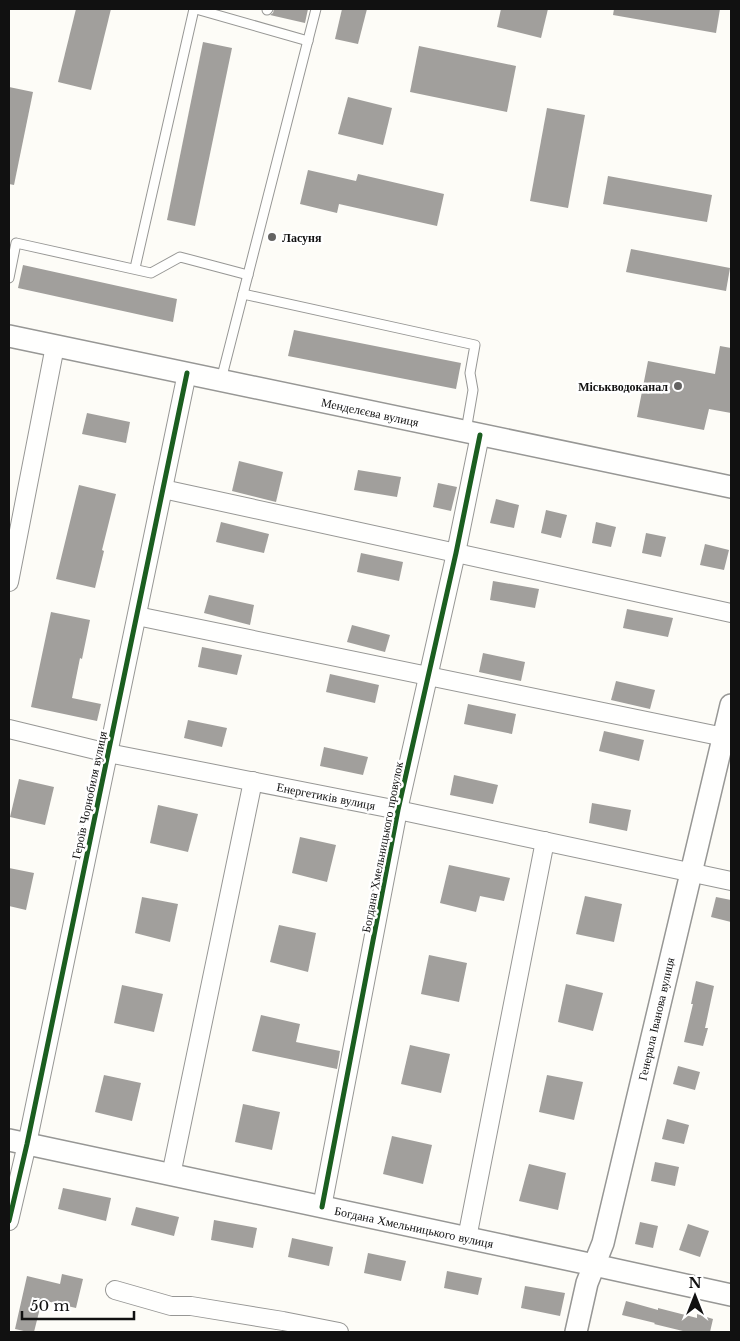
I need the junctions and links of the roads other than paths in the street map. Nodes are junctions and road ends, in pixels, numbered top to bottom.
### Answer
1 (195, 9) edge
2 (316, 9) edge
3 (308, 41) junction
4 (135, 268) junction
5 (248, 275) junction
6 (9, 278) edge
7 (243, 294) junction
8 (9, 336) edge
9 (55, 346) junction
10 (187, 373) junction
11 (221, 380) junction
12 (473, 433) junction
13 (731, 487) edge
14 (163, 490) junction
15 (456, 553) junction
16 (9, 582) edge
17 (731, 613) edge
18 (137, 616) junction
19 (429, 676) junction
20 (731, 704) edge
21 (9, 730) edge
22 (724, 737) junction
23 (108, 752) junction
24 (253, 781) junction
25 (398, 810) junction
26 (545, 841) junction
27 (691, 872) junction
28 (731, 881) edge
29 (18, 1142) edge
30 (171, 1175) junction
31 (322, 1207) junction
32 (9, 1220) edge
33 (466, 1238) junction
34 (594, 1264) junction
35 (115, 1290) dead end
36 (731, 1295) edge
37 (282, 1326) edge
38 (339, 1332) edge
39 (576, 1332) edge

1 - 3 lane
1 - 4 lane
2 - 3 lane
3 - 5 lane
4 - 5 lane
4 - 6 lane
5 - 7 lane
7 - 11 lane
7 - 12 lane
8 - 9 street, Менделєєва вулиця
9 - 10 street, Менделєєва вулиця
9 - 16 street
10 - 11 street, Менделєєва вулиця
10 - 14 street, Героїв Чорнобиля вулиця
11 - 12 street, Менделєєва вулиця
12 - 13 street, Менделєєва вулиця
12 - 15 street, Богдана Хмельницького провулок
14 - 15 street
14 - 18 street, Героїв Чорнобиля вулиця
15 - 17 street
15 - 19 street, Богдана Хмельницького провулок
18 - 19 street
18 - 23 street, Героїв Чорнобиля вулиця
19 - 22 street
19 - 25 street, Богдана Хмельницького провулок
20 - 22 street, Генерала Іванова вулиця
21 - 23 street, Енергетиків вулиця
22 - 27 street, Генерала Іванова вулиця
23 - 24 street, Енергетиків вулиця
23 - 29 street, Героїв Чорнобиля вулиця
24 - 25 street, Енергетиків вулиця
24 - 30 street
25 - 26 street, Енергетиків вулиця
25 - 31 street, Богдана Хмельницького провулок
26 - 27 street, Енергетиків вулиця
26 - 33 street
27 - 28 street, Енергетиків вулиця
27 - 34 street, Генерала Іванова вулиця
29 - 30 street, Богдана Хмельницького вулиця
29 - 32 street, Героїв Чорнобиля вулиця
30 - 31 street, Богдана Хмельницького вулиця
31 - 33 street, Богдана Хмельницького вулиця
33 - 34 street, Богдана Хмельницького вулиця
34 - 36 street, Богдана Хмельницького вулиця
34 - 39 street, Генерала Іванова вулиця
35 - 37 street
37 - 38 street

